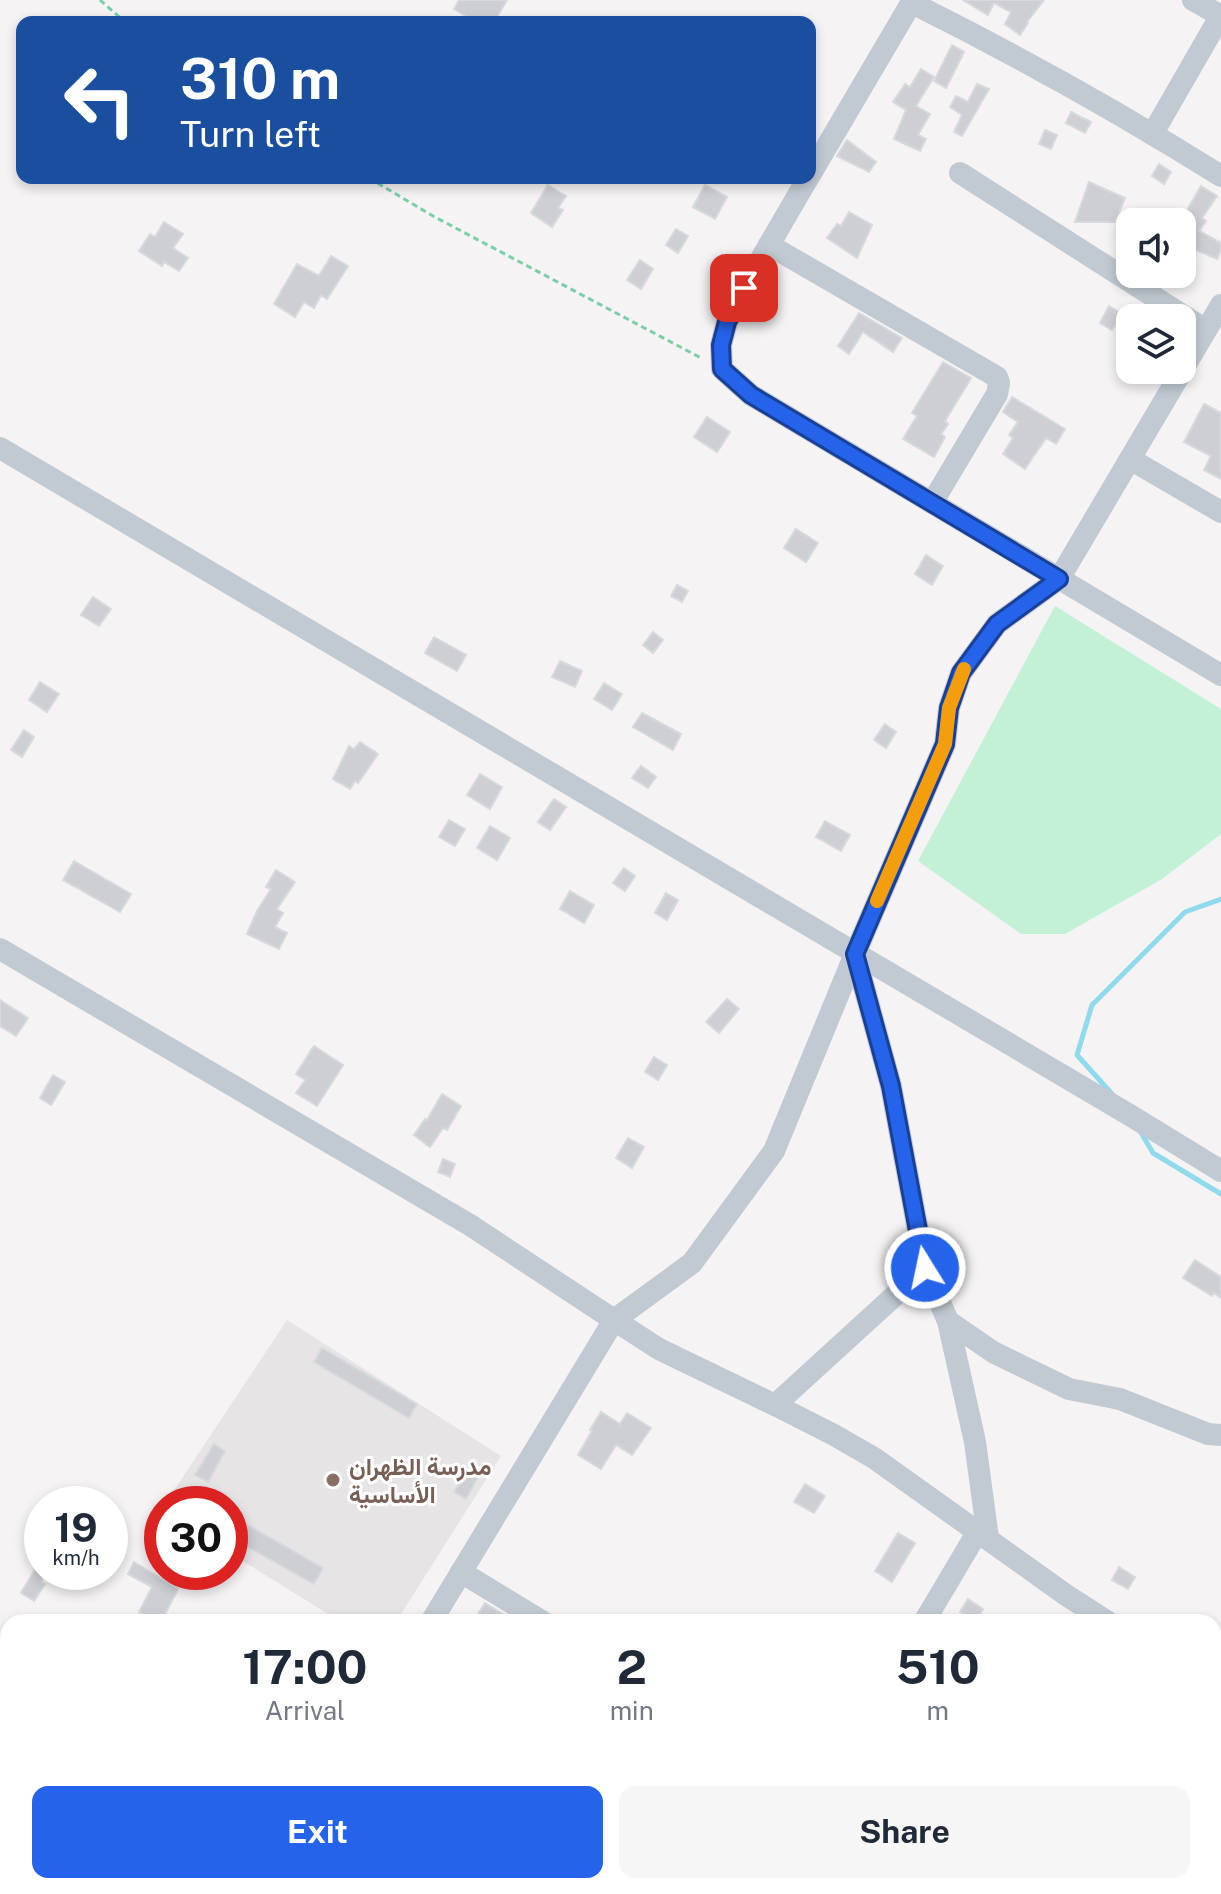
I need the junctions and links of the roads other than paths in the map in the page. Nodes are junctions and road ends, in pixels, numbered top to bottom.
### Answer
1 (1193, 0) edge
2 (913, 2) edge
3 (1221, 16) edge
4 (1153, 133) junction
5 (816, 164) edge
6 (960, 173) dead end
7 (1221, 176) edge
8 (804, 184) edge
9 (769, 245) junction
10 (1221, 305) edge
11 (1206, 330) junction
12 (0, 448) edge
13 (1130, 459) junction
14 (932, 503) junction
15 (1221, 512) edge
16 (1059, 579) junction
17 (1221, 675) edge
18 (0, 949) edge
19 (855, 954) junction
20 (1221, 1171) edge
21 (925, 1268) junction
22 (614, 1320) junction
23 (948, 1321) junction
24 (775, 1405) junction
25 (1221, 1435) edge
26 (983, 1535) junction
27 (461, 1572) junction
28 (436, 1614) edge
29 (530, 1614) edge
30 (929, 1614) edge
31 (1091, 1614) edge

1 - 3 street
2 - 4 street
2 - 5 street
3 - 4 street
4 - 7 street
6 - 11 street
8 - 9 street
9 - 14 street
9 - 14 street
10 - 11 street
11 - 13 street
12 - 19 street
13 - 15 street
13 - 16 street
14 - 16 street
16 - 17 street
16 - 19 street
18 - 22 street
19 - 20 street
19 - 21 street
19 - 22 street
21 - 23 street
21 - 24 street
22 - 24 street
22 - 27 street
23 - 25 street
23 - 26 street
24 - 26 street
26 - 30 street
26 - 31 street
27 - 28 street
27 - 29 street

